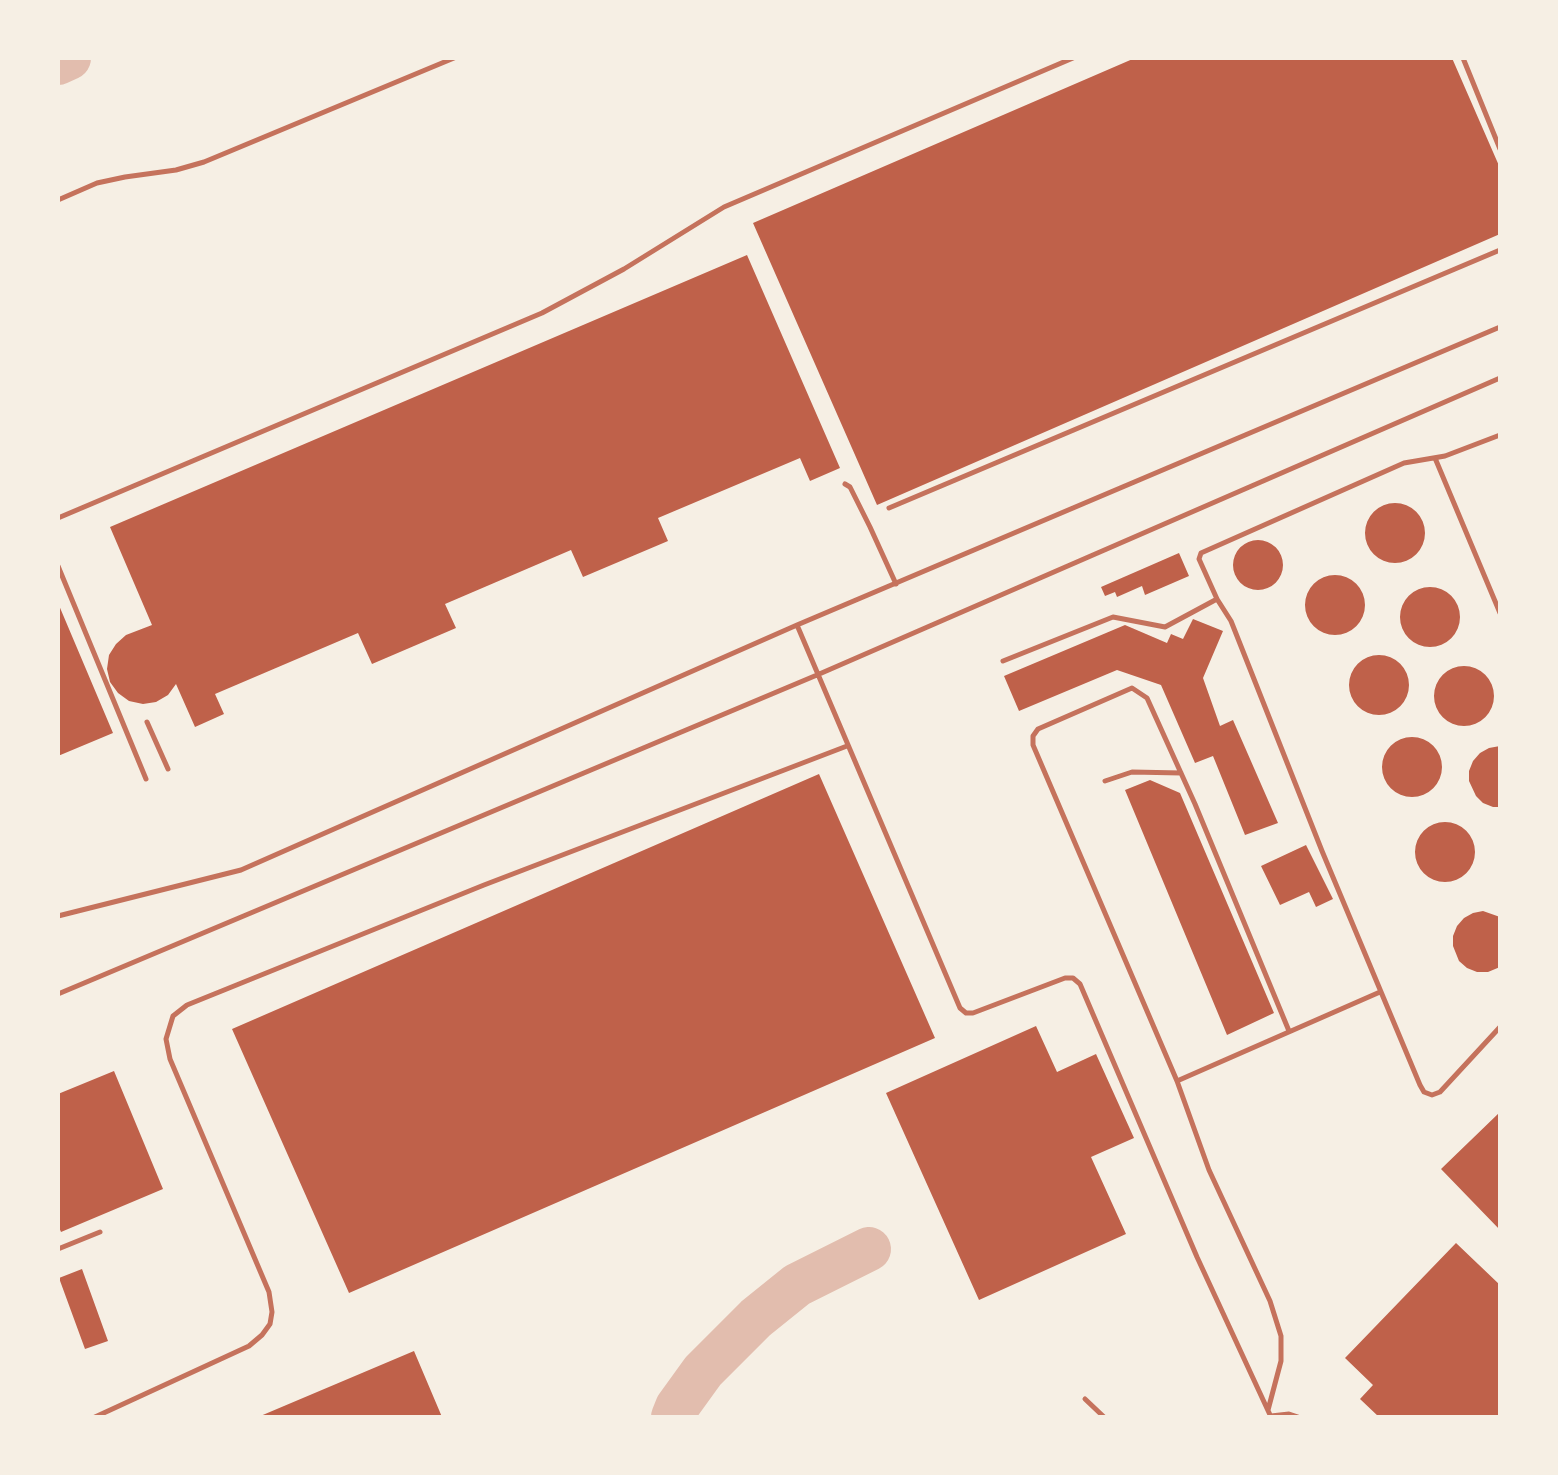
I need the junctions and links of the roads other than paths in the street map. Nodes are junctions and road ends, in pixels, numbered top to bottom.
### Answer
1 (454, 58) edge
2 (1048, 58) edge
3 (1073, 58) edge
4 (1463, 58) edge
5 (1052, 66) junction
6 (1500, 149) edge
7 (58, 200) edge
8 (1500, 250) edge
9 (1500, 327) edge
10 (1500, 378) edge
11 (1500, 435) edge
12 (1435, 458) junction
13 (845, 484) dead end
14 (889, 508) dead end
15 (58, 518) edge
16 (58, 566) edge
17 (896, 584) junction
18 (1217, 599) junction
19 (1500, 613) edge
20 (797, 625) junction
21 (1003, 661) dead end
22 (817, 675) junction
23 (147, 722) dead end
24 (847, 746) junction
25 (168, 769) dead end
26 (1181, 773) junction
27 (146, 779) dead end
28 (1105, 781) dead end
29 (58, 916) edge
30 (1380, 992) junction
31 (58, 995) edge
32 (1500, 1027) edge
33 (1289, 1031) junction
34 (1177, 1081) junction
35 (100, 1233) dead end
36 (58, 1249) edge
37 (1085, 1399) dead end
38 (1270, 1414) edge
39 (95, 1417) edge
40 (1104, 1417) edge
41 (1298, 1417) edge

1 - 7 lane
2 - 5 lane
3 - 5 lane
4 - 6 lane
5 - 15 lane
8 - 14 lane
9 - 17 lane
10 - 22 lane
11 - 12 lane
12 - 18 lane
12 - 19 lane
13 - 17 lane
16 - 27 lane
17 - 20 lane
18 - 21 lane
18 - 30 lane
20 - 22 lane
20 - 29 lane
22 - 24 lane
22 - 31 lane
23 - 25 lane
24 - 38 lane
24 - 39 lane
26 - 28 lane
26 - 33 lane
26 - 34 lane
30 - 32 lane
30 - 33 lane
33 - 34 lane
34 - 38 lane
35 - 36 lane
37 - 40 lane
38 - 41 lane

